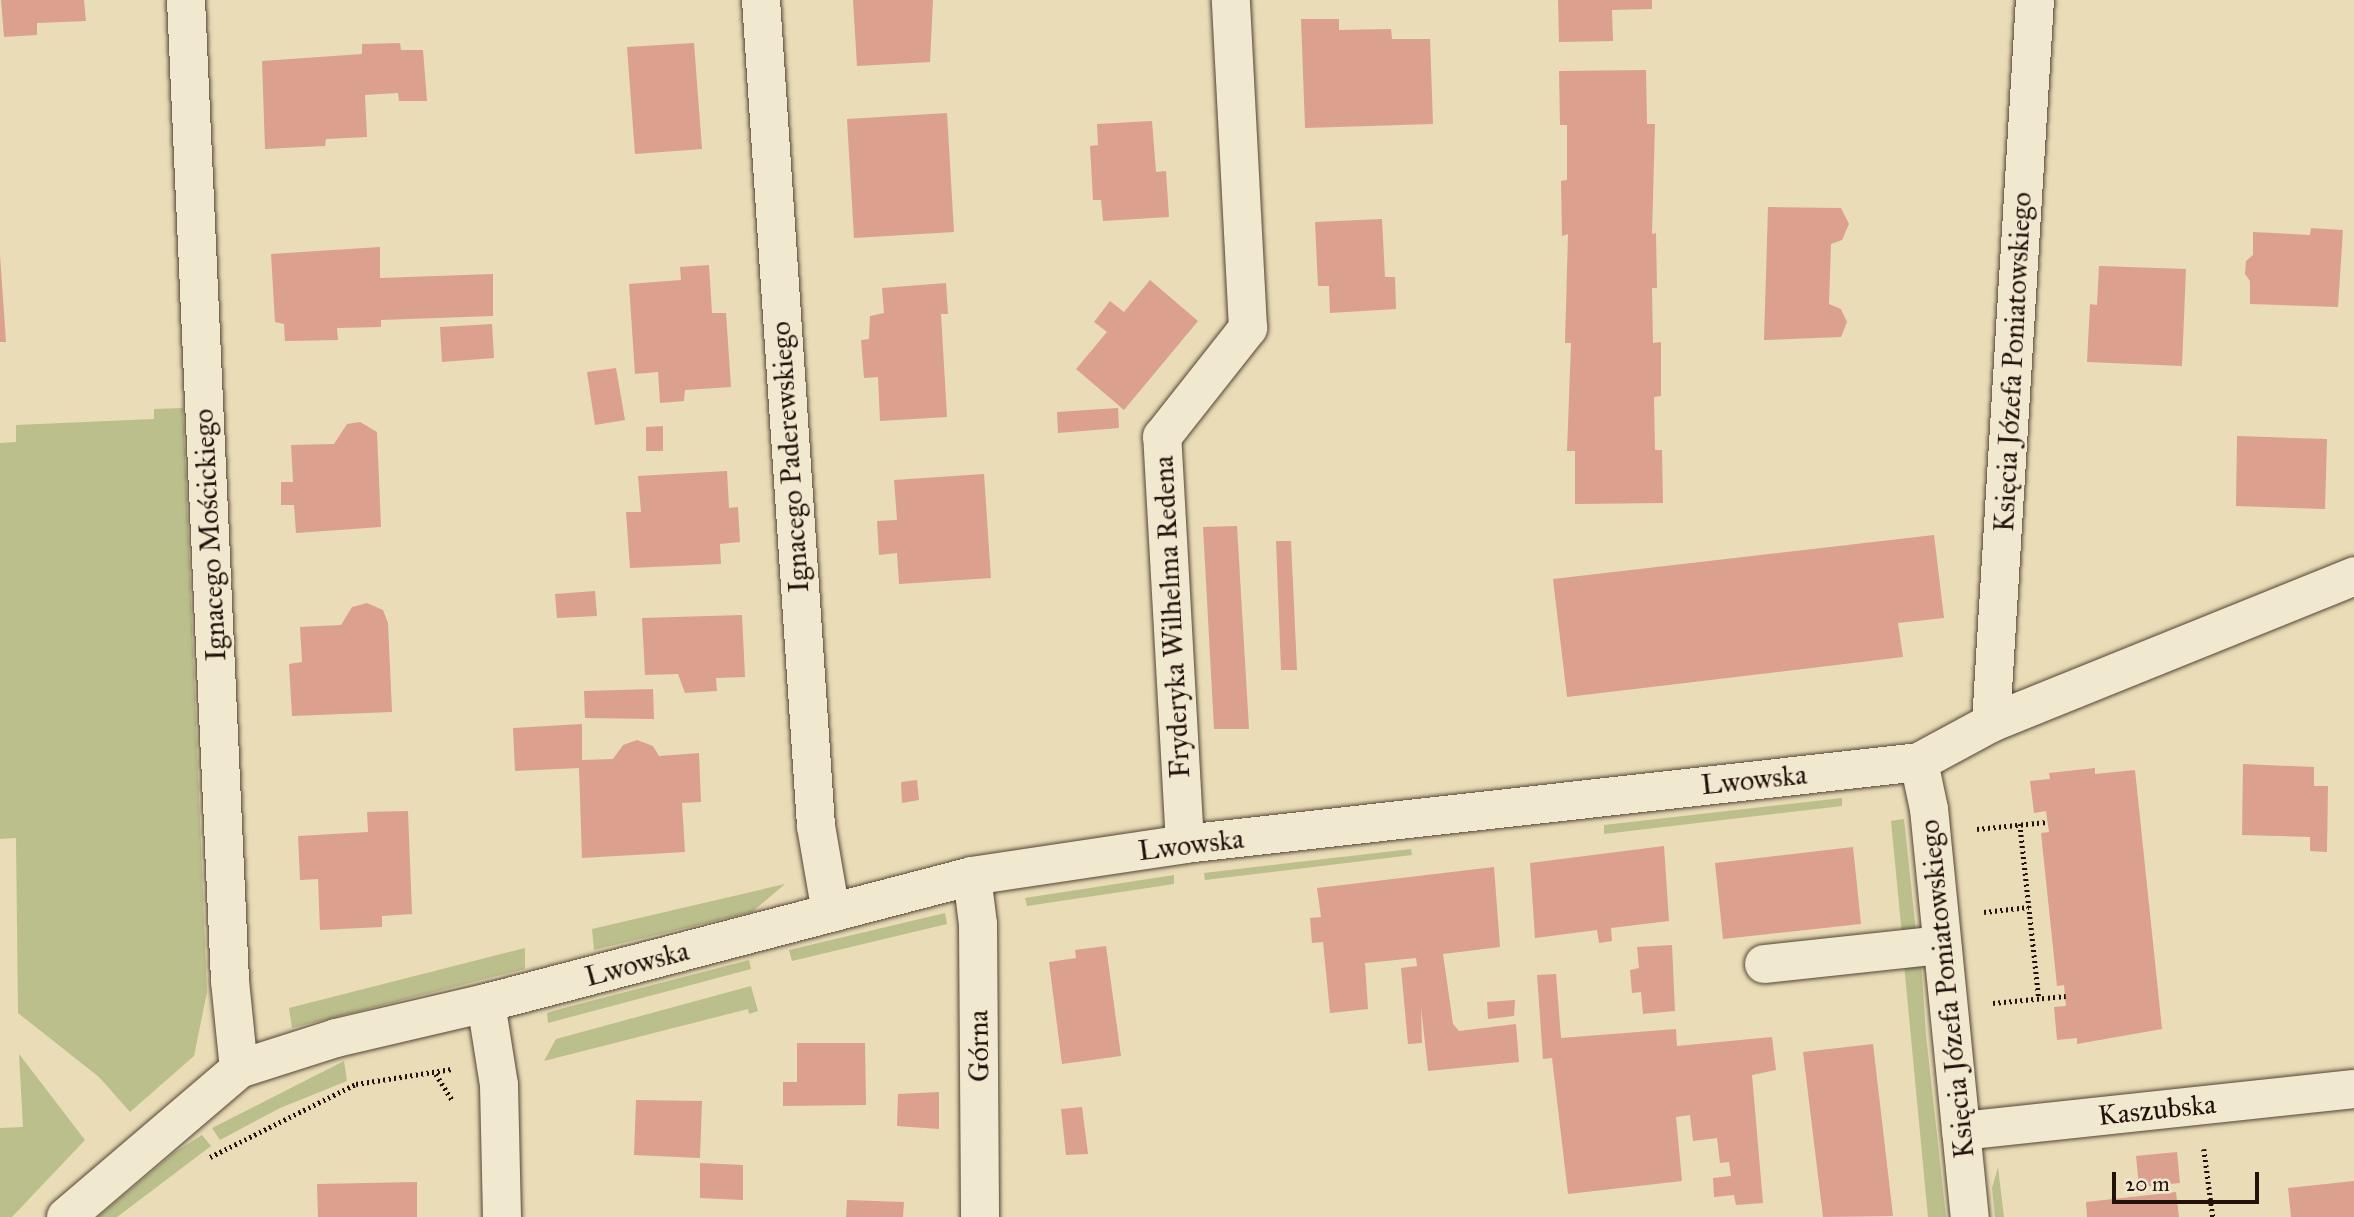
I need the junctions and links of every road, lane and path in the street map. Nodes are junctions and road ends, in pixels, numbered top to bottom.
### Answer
1 (186, 0) edge
2 (761, 0) edge
3 (1231, 0) edge
4 (2035, 0) edge
5 (2354, 576) edge
6 (1991, 723) junction
7 (1919, 762) junction
8 (2047, 822) dead end
9 (2020, 824) junction
10 (1974, 830) dead end
11 (1185, 844) junction
12 (972, 876) junction
13 (2029, 907) junction
14 (1981, 912) dead end
15 (831, 913) junction
16 (1942, 945) junction
17 (1764, 964) dead end
18 (2066, 996) dead end
19 (2039, 998) junction
20 (486, 1003) junction
21 (1978, 1005) dead end
22 (494, 1056) junction
23 (239, 1069) junction
24 (2354, 1089) edge
25 (1961, 1131) junction
26 (2202, 1134) dead end
27 (198, 1166) dead end
28 (66, 1217) edge
29 (502, 1217) edge
30 (981, 1217) edge
31 (1970, 1217) edge
32 (2213, 1217) edge

1 - 23 street, Ignacego Mościckiego
2 - 15 street, Ignacego Paderewskiego
3 - 11 street, Fryderyka Wilhelma Redena
4 - 6 street, Księcia Józefa Poniatowskiego
5 - 6 street, Lwowska
6 - 7 street, Lwowska
7 - 11 street, Lwowska
7 - 16 street, Księcia Józefa Poniatowskiego
8 - 9 path
9 - 10 path
9 - 13 path
11 - 12 street, Lwowska
12 - 15 street, Lwowska
12 - 30 street, Górna
13 - 14 path
13 - 19 path
15 - 20 street, Lwowska
16 - 17 street
16 - 25 street, Księcia Józefa Poniatowskiego
18 - 19 path
19 - 21 path
20 - 22 street
20 - 23 street, Lwowska
22 - 27 path
22 - 29 street
23 - 28 street, Lwowska
24 - 25 street, Kaszubska
25 - 31 street, Księcia Józefa Poniatowskiego
26 - 32 path

